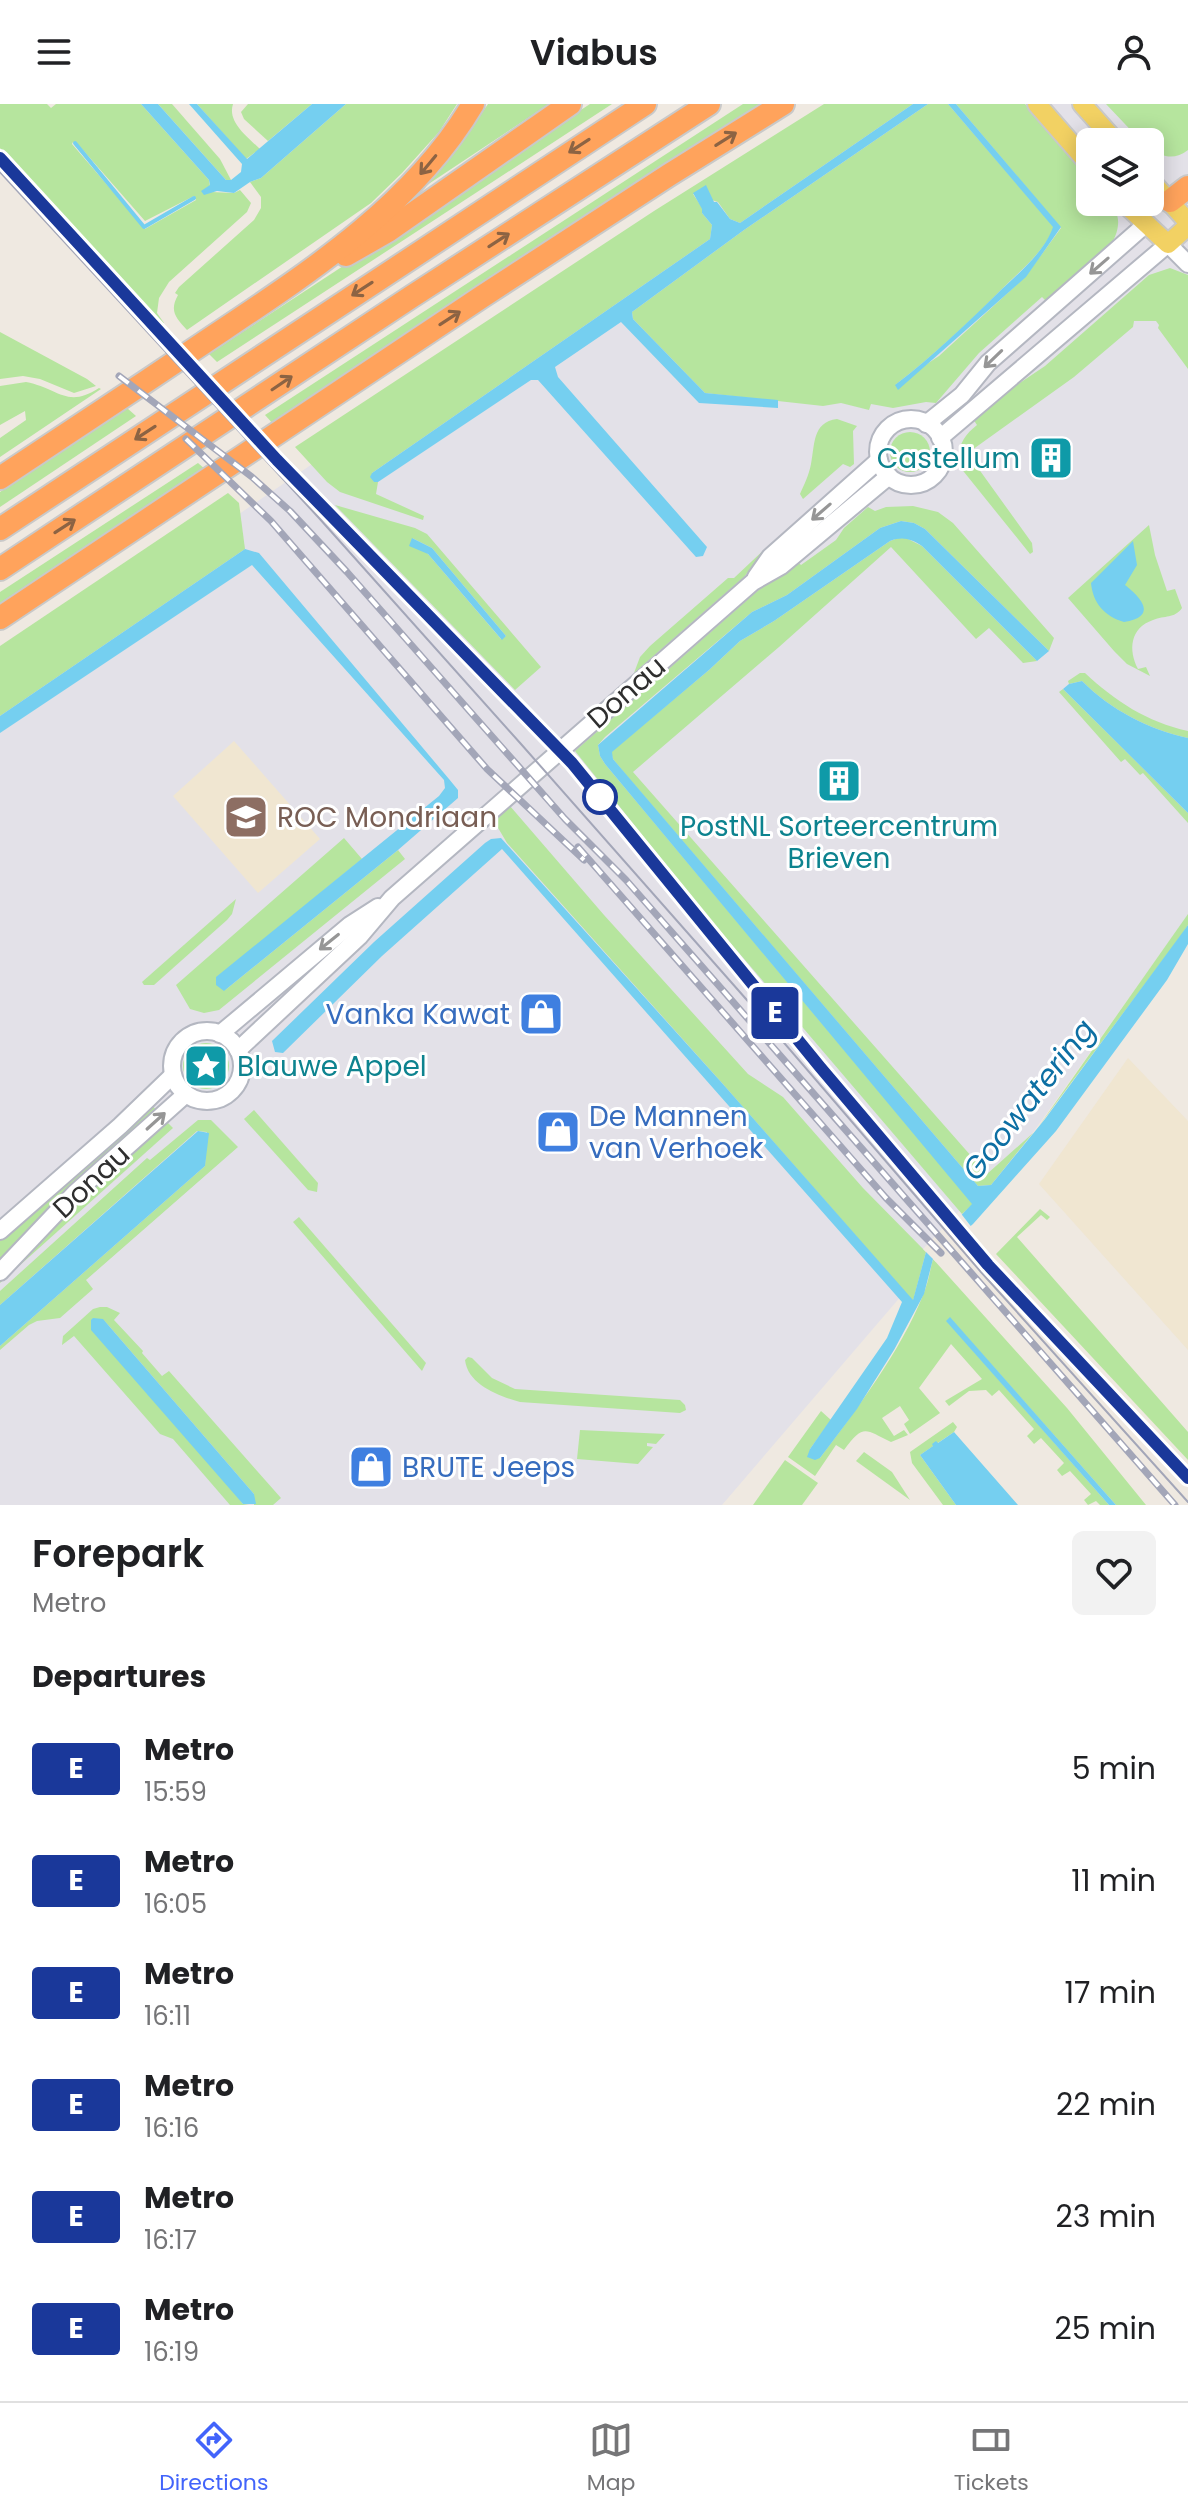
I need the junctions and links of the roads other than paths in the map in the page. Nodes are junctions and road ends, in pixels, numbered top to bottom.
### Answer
1 (473, 104) edge
2 (570, 104) edge
3 (645, 104) edge
4 (709, 104) edge
5 (783, 104) edge
6 (1037, 104) edge
7 (1082, 104) edge
8 (1103, 128) edge
9 (1076, 149) edge
10 (1188, 187) edge
11 (1164, 195) edge
12 (1170, 201) junction
13 (1138, 216) edge
14 (1146, 224) junction
15 (1188, 224) edge
16 (1168, 244) junction
17 (1188, 264) edge
18 (278, 294) junction
19 (926, 424) junction
20 (940, 438) junction
21 (879, 460) junction
22 (889, 476) junction
23 (0, 478) edge
24 (0, 529) edge
25 (0, 569) edge
26 (753, 582) junction
27 (0, 618) edge
28 (392, 898) junction
29 (220, 1034) junction
30 (238, 1050) junction
31 (173, 1075) junction
32 (186, 1094) junction
33 (0, 1231) edge
34 (0, 1272) edge

1 -> 18 highway
2 - 18 highway
3 -> 24 highway
25 -> 4 highway
27 -> 5 highway
6 - 9 main road
7 - 8 main road
10 - 12 highway
11 - 12 main road
12 - 14 main road
12 - 15 main road
13 - 14 main road
14 - 16 main road
14 -> 19 main road
15 - 16 main road
16 - 17 main road
16 - 20 main road
18 - 23 highway
19 - 20 main road
19 - 21 main road
20 - 22 main road
21 - 22 main road
21 -> 26 main road, Donau
22 - 26 main road, Donau
26 - 28 main road, Donau
28 -> 29 main road, Donau
28 - 30 main road, Donau
29 - 30 main road
29 - 31 main road
30 - 32 main road
31 - 32 main road
31 - 33 main road, Donau
34 -> 32 main road, Donau

